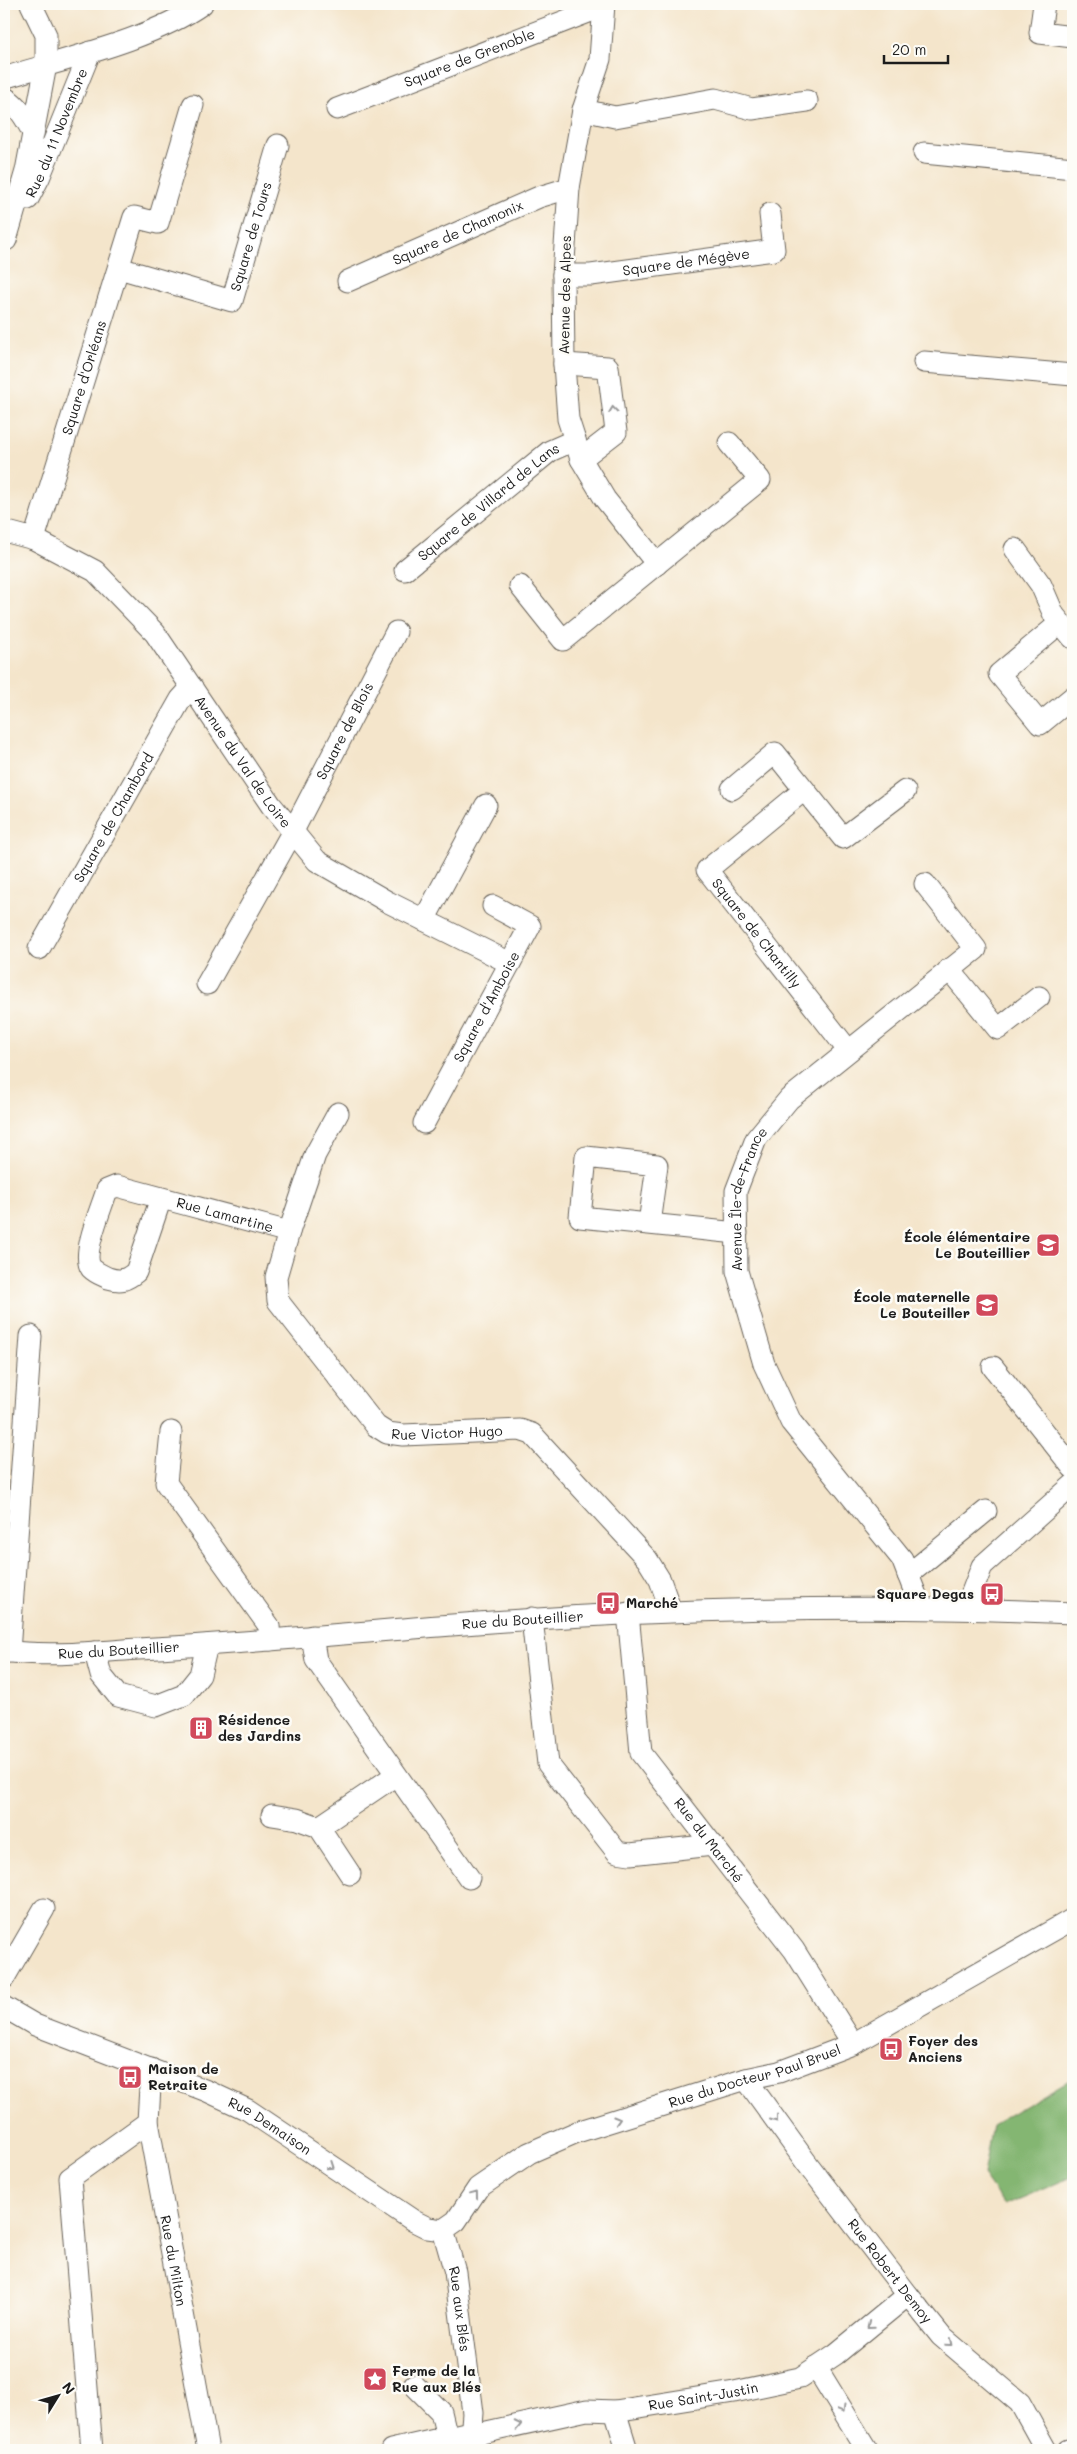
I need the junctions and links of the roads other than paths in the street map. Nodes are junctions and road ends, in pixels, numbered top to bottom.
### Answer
1 (31, 4) edge
2 (202, 4) edge
3 (1044, 4) edge
4 (604, 5) edge
5 (1073, 37) edge
6 (90, 52) junction
7 (46, 65) junction
8 (4, 78) edge
9 (4, 97) edge
10 (807, 101) dead end
11 (192, 104) dead end
12 (337, 109) dead end
13 (583, 110) junction
14 (33, 133) junction
15 (278, 145) dead end
16 (924, 153) dead end
17 (1073, 168) edge
18 (569, 188) junction
19 (770, 214) dead end
20 (5, 243) edge
21 (119, 268) junction
22 (562, 275) junction
23 (348, 280) dead end
24 (924, 362) dead end
25 (564, 364) junction
26 (1073, 375) edge
27 (729, 443) dead end
28 (578, 450) junction
29 (4, 531) edge
30 (34, 539) junction
31 (1015, 550) dead end
32 (657, 564) junction
33 (405, 570) dead end
34 (520, 586) dead end
35 (1067, 630) edge
36 (396, 632) dead end
37 (192, 687) junction
38 (1073, 697) edge
39 (732, 789) dead end
40 (804, 790) junction
41 (906, 790) dead end
42 (486, 805) dead end
43 (293, 832) junction
44 (925, 884) dead end
45 (493, 906) dead end
46 (424, 920) junction
47 (39, 949) dead end
48 (510, 963) junction
49 (950, 969) junction
50 (206, 984) dead end
51 (1039, 997) dead end
52 (848, 1050) junction
53 (338, 1113) dead end
54 (424, 1123) dead end
55 (161, 1198) junction
56 (649, 1224) dead end
57 (289, 1232) junction
58 (736, 1233) junction
59 (30, 1336) dead end
60 (993, 1367) dead end
61 (172, 1432) dead end
62 (1073, 1468) edge
63 (1073, 1485) edge
64 (986, 1511) dead end
65 (908, 1575) junction
66 (921, 1608) junction
67 (966, 1608) junction
68 (671, 1610) junction
69 (1073, 1612) edge
70 (628, 1613) junction
71 (532, 1618) junction
72 (312, 1636) junction
73 (270, 1640) junction
74 (207, 1645) junction
75 (7, 1652) edge
76 (95, 1652) junction
77 (396, 1774) junction
78 (272, 1815) dead end
79 (319, 1827) junction
80 (713, 1845) junction
81 (350, 1874) dead end
82 (469, 1878) dead end
83 (44, 1909) dead end
84 (1073, 1920) edge
85 (4, 1978) edge
86 (4, 2007) edge
87 (853, 2044) junction
88 (150, 2069) junction
89 (746, 2079) junction
90 (148, 2122) junction
91 (443, 2230) junction
92 (908, 2295) junction
93 (816, 2367) junction
94 (414, 2385) dead end
95 (615, 2412) junction
96 (447, 2437) junction
97 (470, 2441) edge
98 (1073, 2449) edge
99 (92, 2450) edge
100 (208, 2450) edge
101 (391, 2450) edge
102 (627, 2450) edge
103 (867, 2450) edge
104 (1046, 2450) edge
105 (1068, 2450) edge

1 - 7 street, Rue du 11 Novembre
2 - 6 street
3 - 5 street
4 - 12 street, Square de Grenoble
4 - 13 street, Avenue des Alpes
6 - 7 street
6 - 20 street, Rue du 11 Novembre
7 - 8 street
7 - 14 street, Rue du 11 Novembre
9 - 14 street
10 - 13 street
11 - 21 street, Square d'Orléans
13 - 18 street, Avenue des Alpes
14 - 20 street, Rue du 11 Novembre
15 - 21 street, Square de Tours
16 - 17 street
18 - 22 street, Avenue des Alpes
18 - 23 street, Square de Chamonix
19 - 22 street, Square de Mégève
21 - 30 street, Square d'Orléans
22 - 25 street, Avenue des Alpes
24 - 26 street
25 - 28 street, Avenue des Alpes
28 -> 25 street, Square de Villard de Lans
27 - 32 street
28 - 32 street, Avenue des Alpes
28 - 33 street, Square de Villard de Lans
29 - 30 street, Avenue du Val de Loire
30 - 37 street, Avenue du Val de Loire
31 - 35 street
32 - 34 street
35 - 38 street
36 - 43 street, Square de Blois
37 - 43 street, Avenue du Val de Loire
37 - 47 street, Square de Chambord
39 - 40 street
40 - 41 street
40 - 52 street, Square de Chantilly
42 - 46 street
43 - 46 street, Avenue du Val de Loire
43 - 50 street, Square de Blois
44 - 49 street, Avenue Île-de-France
45 - 48 street, Square d'Amboise
46 - 48 street, Avenue du Val de Loire
48 - 54 street, Square d'Amboise
49 - 51 street
49 - 52 street, Avenue Île-de-France
52 - 58 street, Avenue Île-de-France
53 - 57 street, Rue Victor Hugo
55 - 55 street, Rue Lamartine
55 - 57 street, Rue Lamartine
56 - 58 street
57 - 68 street, Rue Victor Hugo
58 - 65 street, Avenue Île-de-France
59 - 75 street
60 - 62 street
61 - 73 street
63 - 67 street
64 - 65 street
65 - 66 street, Avenue Île-de-France
66 - 67 street, Rue du Bouteillier
66 - 68 street, Rue du Bouteillier
67 - 69 street, Rue du Bouteillier
68 - 70 street, Rue du Bouteillier
70 - 71 street, Rue du Bouteillier
70 - 80 street, Rue du Marché
71 - 72 street, Rue du Bouteillier
71 - 80 street
72 - 73 street, Rue du Bouteillier
72 - 77 street
73 - 74 street, Rue du Bouteillier
74 - 76 street, Rue du Bouteillier
74 - 76 street
75 - 76 street, Rue du Bouteillier
77 - 79 street
77 - 82 street
78 - 79 street
79 - 81 street
80 - 87 street, Rue du Marché
83 - 85 street
84 - 87 street, Rue du Docteur Paul Bruel
86 - 88 street, Rue Demaison
87 - 89 street, Rue du Docteur Paul Bruel
88 - 90 street, Rue du Milton
88 -> 91 street, Rue Demaison
91 -> 89 street, Rue du Docteur Paul Bruel
89 -> 92 street, Rue Robert Demoy
90 - 99 street
90 - 100 street, Rue du Milton
91 - 97 street, Rue aux Blés
92 -> 93 street, Rue Saint-Justin
92 -> 104 street, Rue Robert Demoy
93 - 95 street, Rue Saint-Justin
93 -> 103 street
94 - 96 street
97 -> 95 street, Rue Saint-Justin
95 - 102 street
96 - 97 street
96 - 101 street
98 - 105 street

